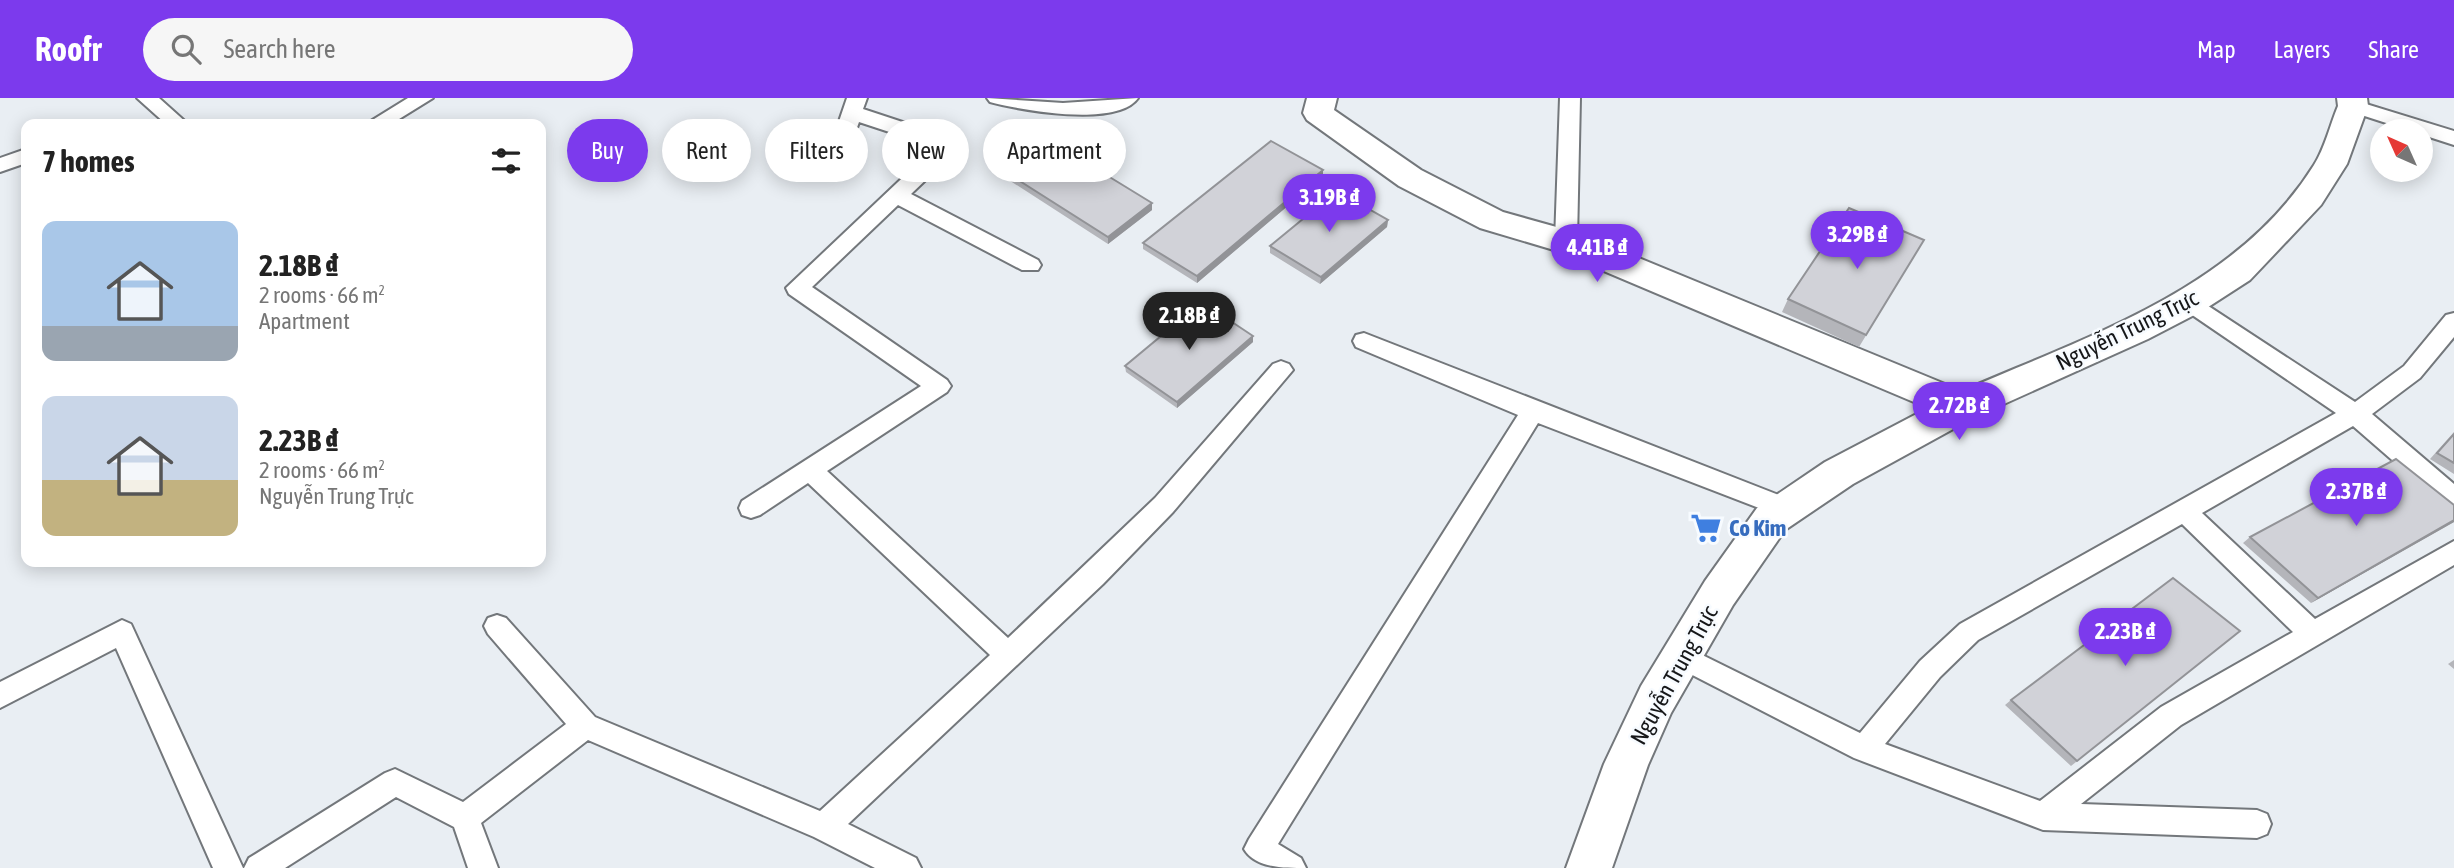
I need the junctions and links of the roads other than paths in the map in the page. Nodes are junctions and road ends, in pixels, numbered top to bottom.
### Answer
1 (147, 98) edge
2 (423, 98) edge
3 (997, 98) edge
4 (1128, 98) edge
5 (1322, 98) edge
6 (1570, 98) edge
7 (2353, 102) edge
8 (855, 105) edge
9 (172, 119) edge
10 (385, 119) edge
11 (2454, 138) edge
12 (21, 158) edge
13 (0, 165) edge
14 (896, 195) junction
15 (1566, 241) junction
16 (1030, 265) dead end
17 (2190, 302) junction
18 (2454, 321) edge
19 (1364, 341) dead end
20 (1281, 370) dead end
21 (1962, 407) junction
22 (1533, 411) junction
23 (2355, 414) junction
24 (811, 471) junction
25 (2454, 499) edge
26 (751, 508) dead end
27 (1785, 508) junction
28 (2183, 510) junction
29 (2454, 552) edge
30 (496, 626) dead end
31 (2313, 634) junction
32 (1009, 656) junction
33 (1680, 656) junction
34 (0, 695) edge
35 (585, 726) junction
36 (1864, 750) junction
37 (2043, 816) junction
38 (465, 818) junction
39 (2257, 824) dead end
40 (824, 827) junction
41 (228, 868) edge
42 (259, 868) edge
43 (484, 868) edge
44 (906, 868) edge
45 (1291, 868) edge
46 (1589, 868) edge

1 - 9 lane
2 - 10 lane
3 - 4 lane
5 - 15 street
6 - 15 lane
7 - 11 lane
7 - 17 street, Nguyễn Trung Trực
8 - 14 lane
12 - 13 lane
14 - 16 lane
14 - 24 lane
15 - 21 street
17 - 21 street, Nguyễn Trung Trực
17 - 23 lane
18 - 23 lane
19 - 22 lane
20 - 32 lane
21 - 27 street, Nguyễn Trung Trực
22 - 27 lane
22 - 45 lane
23 - 25 lane
23 - 28 lane
24 - 26 lane
24 - 32 lane
27 - 33 street, Nguyễn Trung Trực
28 - 31 lane
28 - 36 lane
29 - 31 lane
30 - 35 lane
31 - 37 lane
32 - 40 lane
33 - 36 lane
33 - 46 street, Nguyễn Trung Trực
34 - 41 lane
35 - 38 lane
35 - 40 lane
36 - 37 lane
37 - 39 lane
38 - 42 lane
38 - 43 lane
40 - 44 lane

